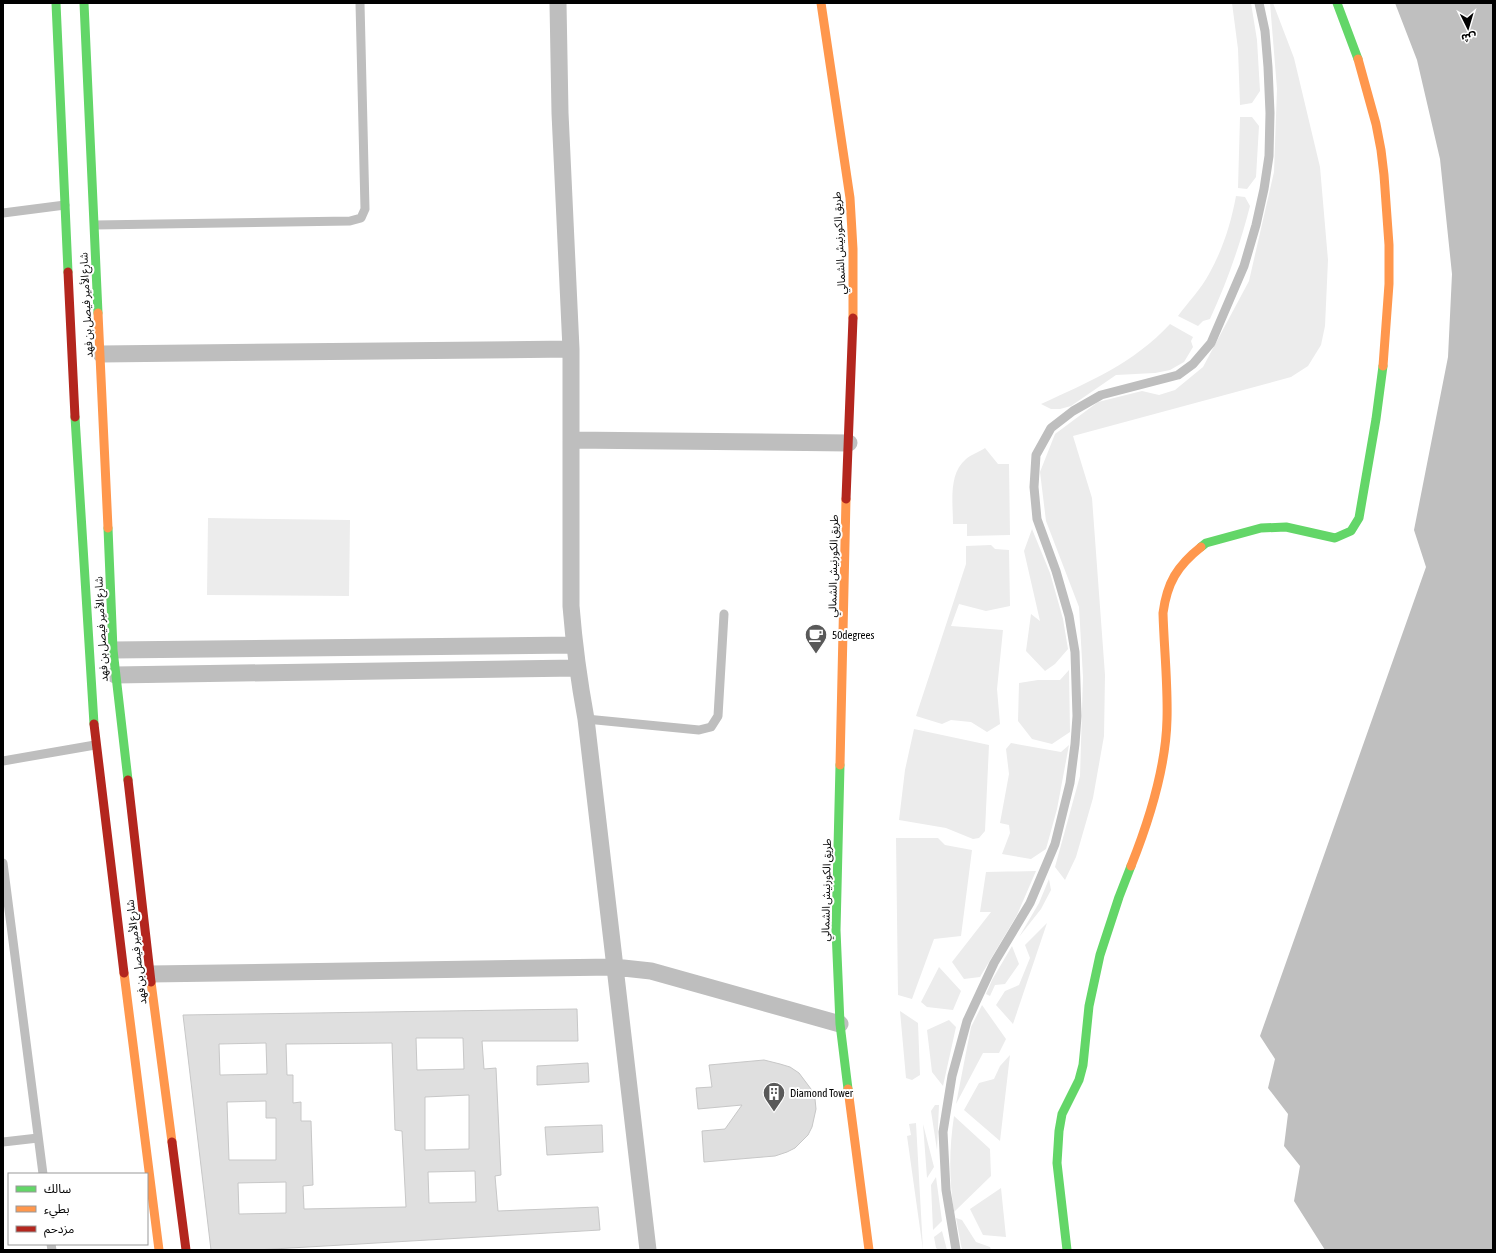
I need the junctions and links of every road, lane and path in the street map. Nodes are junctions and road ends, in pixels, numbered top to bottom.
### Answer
1 (56, 3) edge
2 (84, 3) edge
3 (360, 3) edge
4 (558, 3) edge
5 (821, 3) edge
6 (1259, 3) edge
7 (1337, 3) edge
8 (64, 205) junction
9 (3, 213) edge
10 (94, 225) junction
11 (570, 349) junction
12 (101, 354) junction
13 (571, 440) junction
14 (849, 443) junction
15 (724, 614) dead end
16 (574, 645) junction
17 (113, 650) junction
18 (577, 668) junction
19 (115, 675) junction
20 (586, 719) junction
21 (95, 745) junction
22 (3, 761) edge
23 (3, 863) edge
24 (614, 967) junction
25 (150, 974) junction
26 (840, 1024) junction
27 (38, 1138) junction
28 (3, 1142) edge
29 (42, 1173) edge
30 (159, 1250) edge
31 (186, 1250) edge
32 (648, 1250) edge
33 (868, 1250) edge
34 (956, 1250) edge
35 (1067, 1250) edge

1 - 8 main road, شارع الأمير فيصل بن فهد
2 - 10 main road, شارع الأمير فيصل بن فهد
3 - 10 lane
4 - 11 street
5 - 14 main road, طريق الكورنيش الشمالي
6 - 34 lane
7 - 35 main road
8 - 9 lane
8 - 21 main road, شارع الأمير فيصل بن فهد
10 - 12 main road, شارع الأمير فيصل بن فهد
11 - 12 street
11 - 13 street
12 - 17 main road, شارع الأمير فيصل بن فهد
13 - 14 street
13 - 16 street
14 - 26 main road, طريق الكورنيش الشمالي
15 - 20 lane
16 - 17 street
16 - 18 street
17 - 19 main road, شارع الأمير فيصل بن فهد
18 - 19 street
18 - 20 street
19 - 25 main road, شارع الأمير فيصل بن فهد
20 - 24 street
21 - 22 lane
21 - 30 main road, شارع الأمير فيصل بن فهد
23 - 27 lane
24 - 25 street
24 - 26 street
24 - 32 street
25 - 31 main road, شارع الأمير فيصل بن فهد
26 - 33 main road, طريق الكورنيش الشمالي
27 - 28 lane
27 - 29 lane

